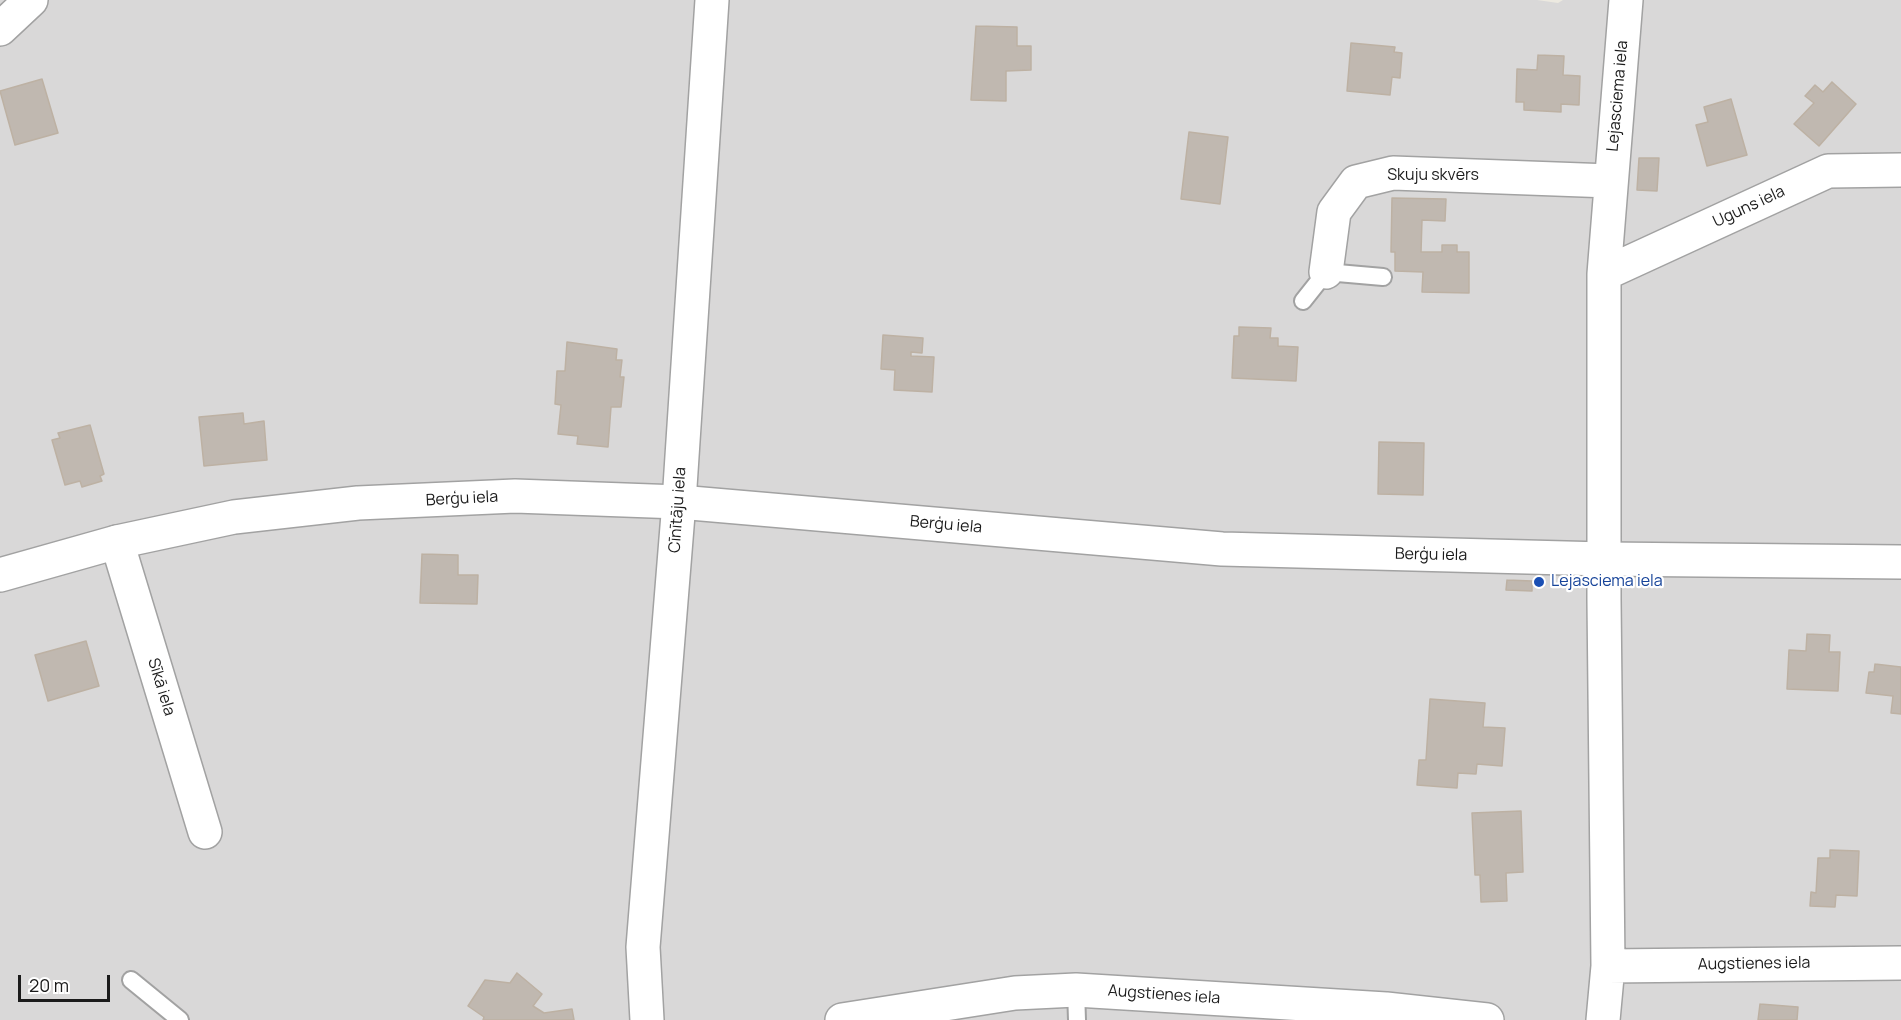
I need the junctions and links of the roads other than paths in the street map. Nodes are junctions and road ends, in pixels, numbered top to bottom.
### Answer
1 (31, 0) edge
2 (712, 0) edge
3 (1626, 0) edge
4 (0, 29) edge
5 (1901, 170) edge
6 (1610, 181) junction
7 (1326, 272) junction
8 (1604, 274) junction
9 (1383, 277) dead end
10 (1303, 301) dead end
11 (679, 502) junction
12 (117, 542) junction
13 (1604, 559) junction
14 (1901, 562) edge
15 (0, 575) edge
16 (205, 832) dead end
17 (1901, 963) edge
18 (1608, 966) junction
19 (131, 980) dead end
20 (1077, 1005) edge
21 (180, 1020) edge
22 (647, 1020) edge
23 (842, 1020) edge
24 (1487, 1020) edge
25 (1603, 1020) edge

1 - 4 street
2 - 11 street, Cīnītāju iela
3 - 6 street, Lejasciema iela
5 - 8 street, Uguns iela
6 - 7 street, Skuju skvērs
6 - 8 street, Lejasciema iela
7 - 9 lane
7 - 10 lane
8 - 13 street, Lejasciema iela
11 - 12 street, Berģu iela
11 - 13 street, Berģu iela
11 - 22 street, Cīnītāju iela
12 - 15 street, Berģu iela
12 - 16 street, Sīkā iela
13 - 14 street, Berģu iela
13 - 18 street, Lejasciema iela
17 - 18 street, Augstienes iela
18 - 25 street, Lejasciema iela
19 - 21 lane
20 - 23 street, Augstienes iela
20 - 24 street, Augstienes iela

